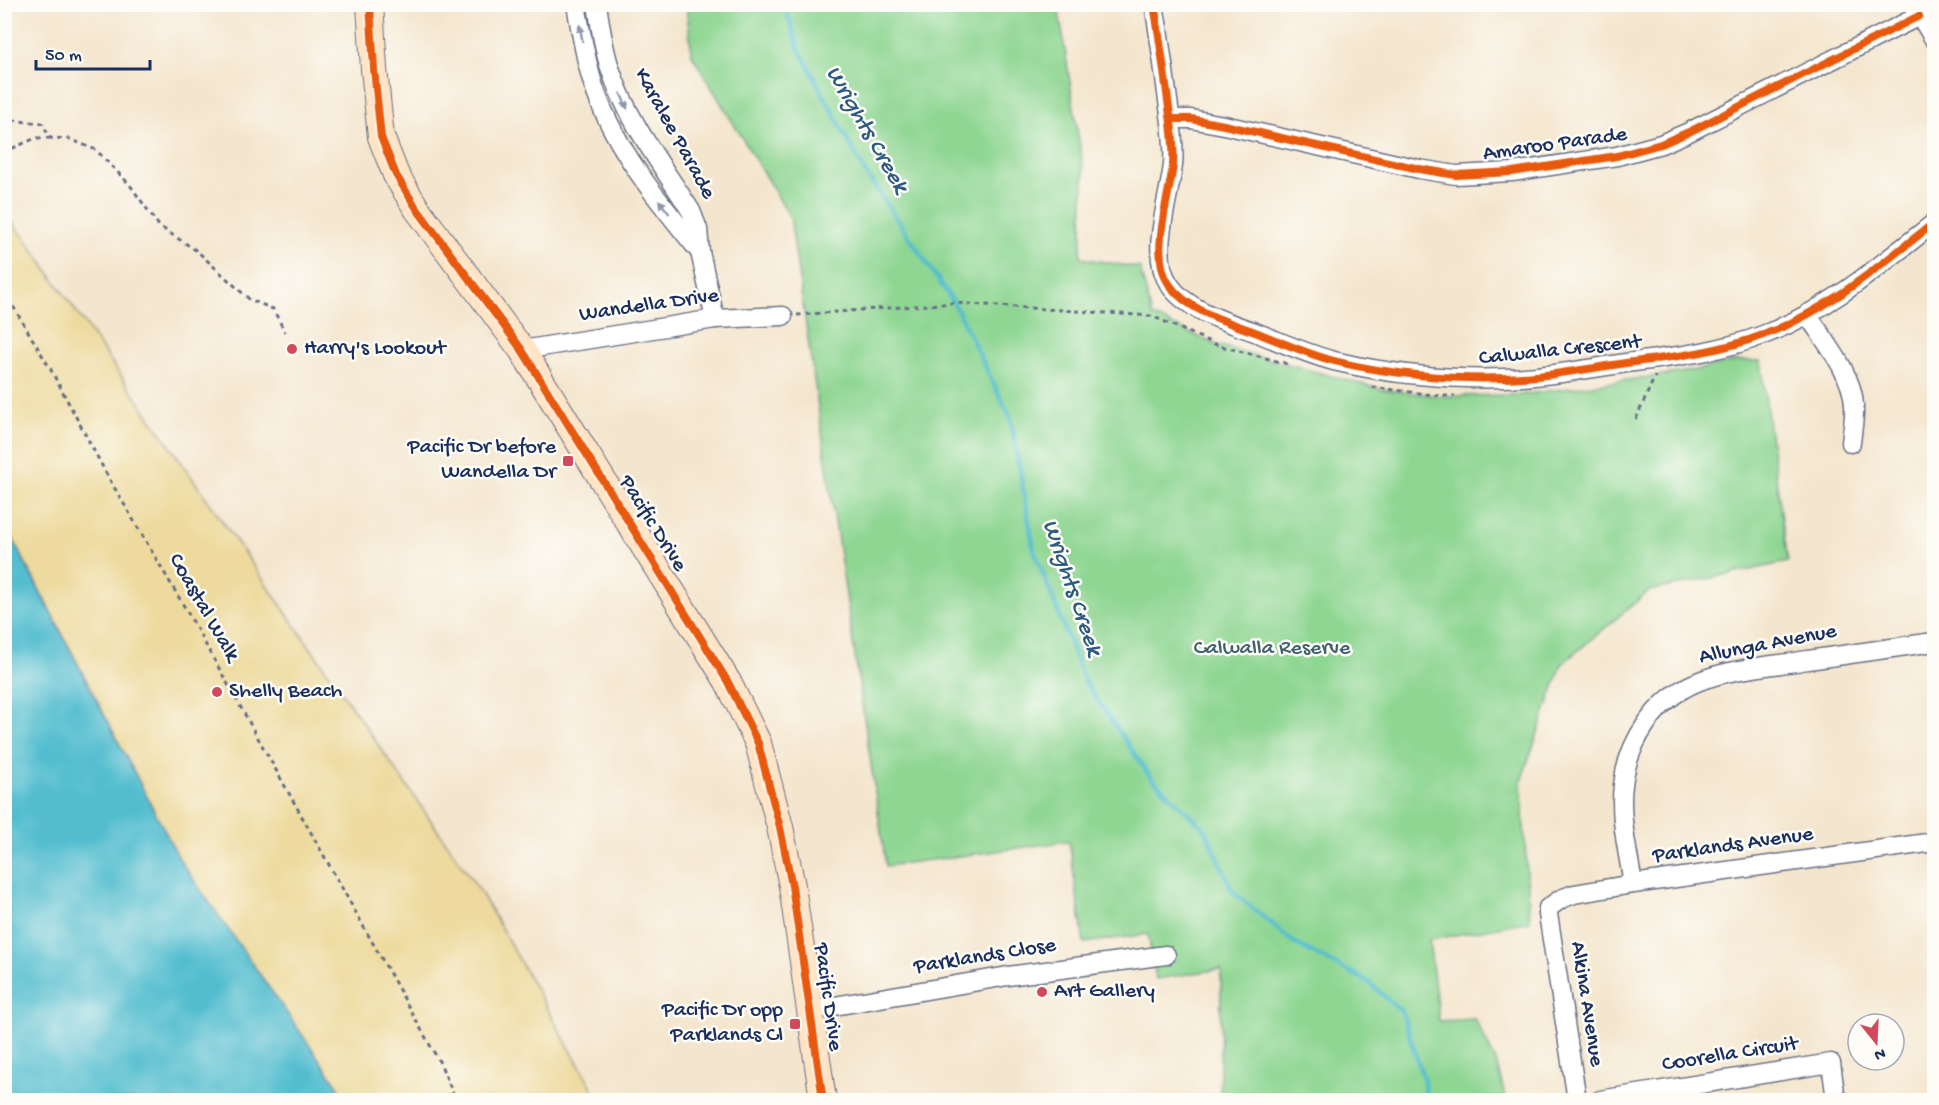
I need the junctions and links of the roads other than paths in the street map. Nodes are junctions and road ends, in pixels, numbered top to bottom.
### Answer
1 (370, 4) edge
2 (576, 4) edge
3 (597, 4) edge
4 (1154, 4) edge
5 (1916, 10) edge
6 (1935, 39) edge
7 (1171, 119) junction
8 (1935, 224) edge
9 (700, 252) junction
10 (1807, 314) junction
11 (783, 316) dead end
12 (715, 319) junction
13 (522, 350) junction
14 (1851, 443) dead end
15 (1935, 642) edge
16 (1935, 842) edge
17 (1633, 884) junction
18 (1548, 914) joint
19 (1167, 956) dead end
20 (810, 1010) junction
21 (823, 1101) edge
22 (1577, 1101) edge
23 (1600, 1101) edge
24 (1836, 1101) edge

1 - 13 street, Pacific Drive
9 -> 2 street, Karalee Parade
3 -> 9 street, Karalee Parade
4 - 7 street, Calwalla Crescent
5 - 6 street
5 - 7 street, Amaroo Parade
7 - 10 street, Calwalla Crescent
8 - 10 street, Calwalla Crescent
9 - 12 street, Karalee Parade
10 - 14 street
11 - 12 street, Wandella Drive
12 - 13 street, Wandella Drive
13 - 20 street, Pacific Drive
15 - 17 street, Allunga Avenue
16 - 17 street, Parklands Avenue
17 - 18 street, Parklands Avenue
18 - 22 street, Alkina Avenue
19 - 20 street, Parklands Close
20 - 21 street, Pacific Drive
23 - 24 street, Coorella Circuit

